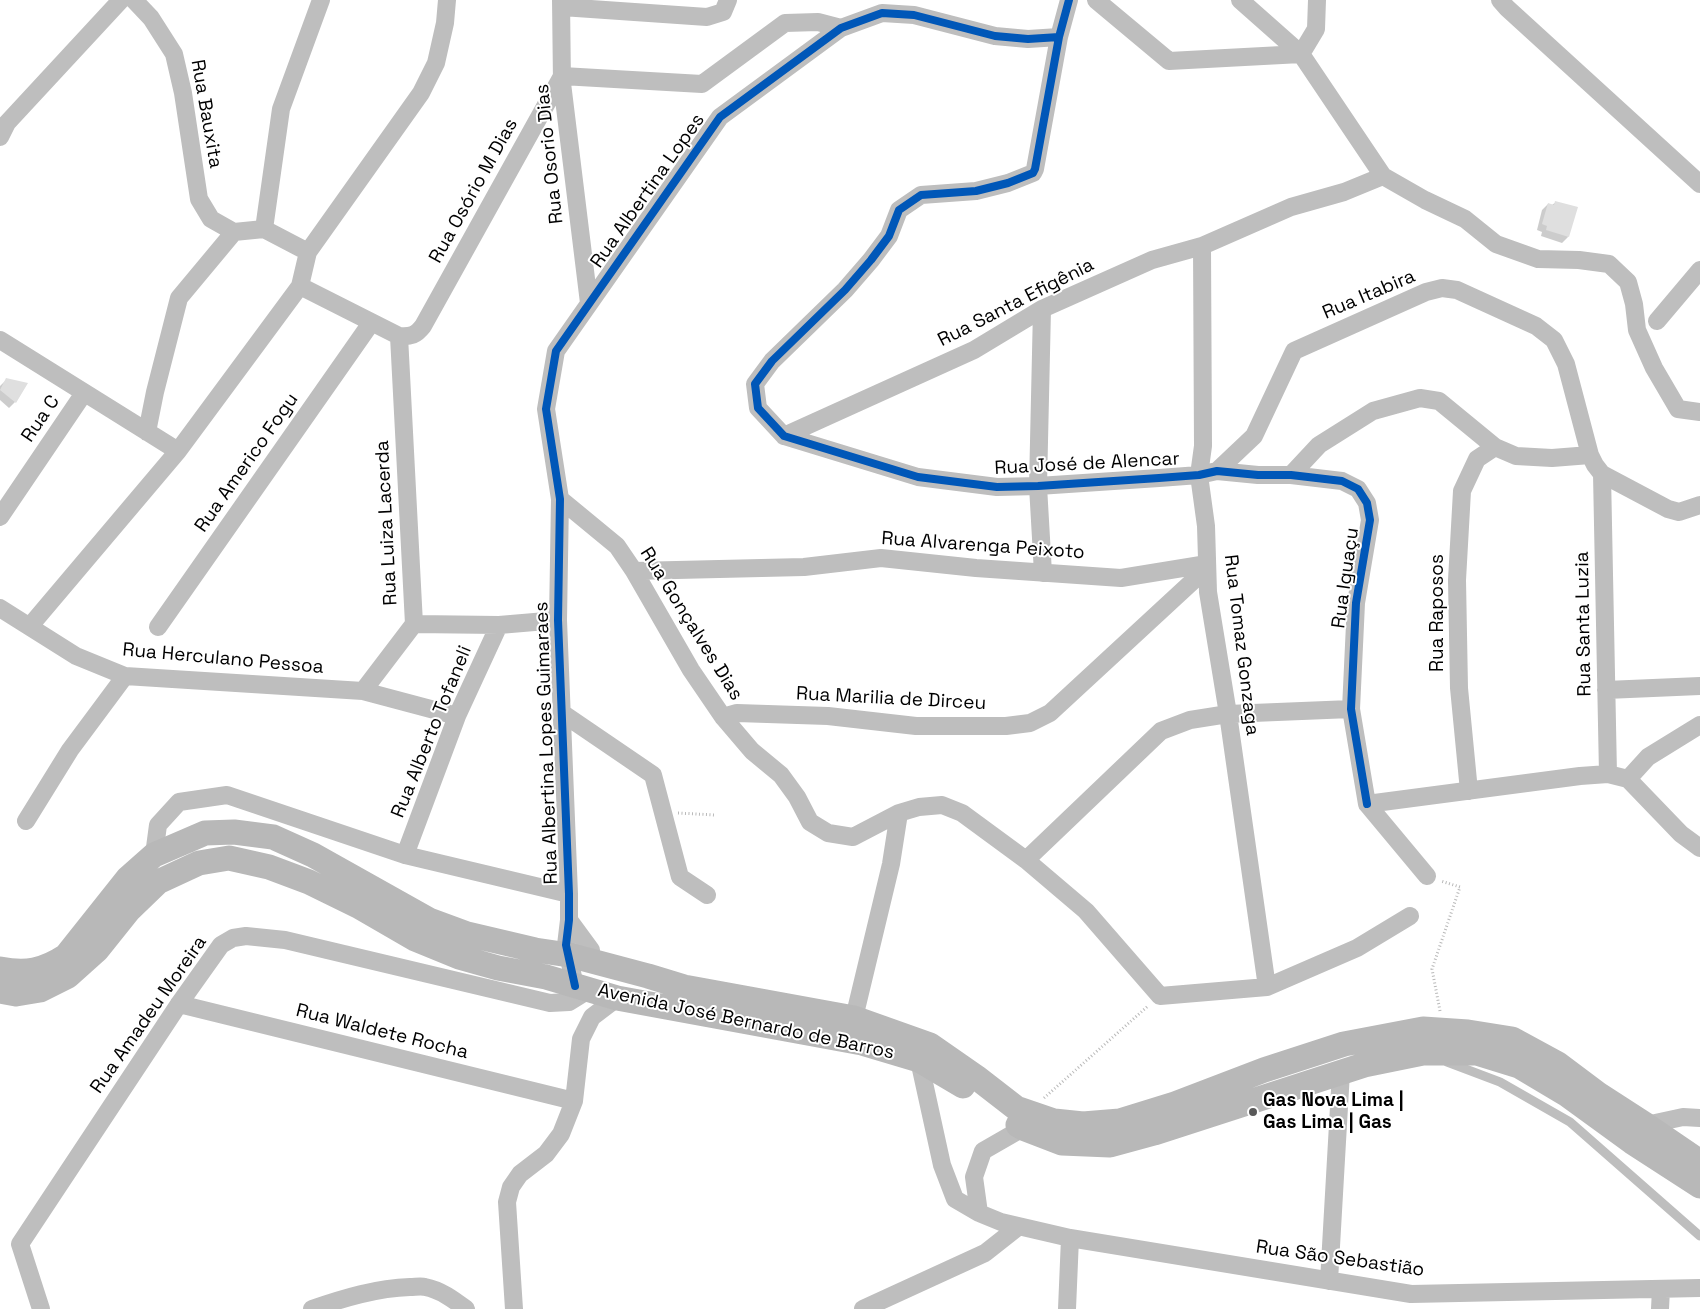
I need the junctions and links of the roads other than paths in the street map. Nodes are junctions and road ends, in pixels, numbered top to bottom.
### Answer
1 (121, 0) edge
2 (134, 0) edge
3 (321, 0) edge
4 (447, 0) edge
5 (728, 0) edge
6 (1069, 0) edge
7 (1096, 0) edge
8 (1240, 0) edge
9 (1317, 0) edge
10 (1500, 0) edge
11 (561, 4) edge
12 (841, 28) junction
13 (1059, 37) junction
14 (1301, 54) junction
15 (562, 76) junction
16 (0, 137) edge
17 (1383, 176) junction
18 (1700, 184) edge
19 (264, 229) junction
20 (234, 232) junction
21 (1202, 246) junction
22 (308, 252) junction
23 (1700, 270) edge
24 (300, 286) junction
25 (589, 303) junction
26 (1042, 309) junction
27 (1657, 321) dead end
28 (372, 323) junction
29 (399, 336) junction
30 (0, 340) edge
31 (84, 393) junction
32 (1700, 412) edge
33 (147, 432) junction
34 (784, 436) junction
35 (1495, 447) junction
36 (178, 451) junction
37 (1590, 455) junction
38 (1217, 471) junction
39 (1602, 474) junction
40 (1200, 475) junction
41 (1291, 475) junction
42 (1038, 486) junction
43 (560, 499) junction
44 (1700, 505) edge
45 (1679, 512) junction
46 (0, 518) edge
47 (1700, 519) edge
48 (1207, 566) junction
49 (634, 571) junction
50 (1042, 573) junction
51 (0, 608) edge
52 (558, 620) junction
53 (414, 624) junction
54 (499, 625) junction
55 (30, 626) junction
56 (158, 627) dead end
57 (125, 676) junction
58 (1700, 686) edge
59 (1606, 690) junction
60 (362, 691) junction
61 (1351, 709) junction
62 (562, 713) junction
63 (1228, 714) junction
64 (456, 716) junction
65 (723, 716) junction
66 (1700, 725) edge
67 (1608, 774) junction
68 (1628, 779) junction
69 (1468, 791) junction
70 (1367, 804) junction
71 (898, 814) junction
72 (26, 821) dead end
73 (1700, 848) edge
74 (154, 855) junction
75 (405, 855) junction
76 (1026, 860) junction
77 (1427, 876) road end
78 (569, 894) junction
79 (706, 895) dead end
80 (1410, 916) dead end
81 (580, 953) junction
82 (0, 969) edge
83 (648, 976) junction
84 (582, 987) junction
85 (1267, 987) junction
86 (0, 991) edge
87 (617, 998) junction
88 (179, 1004) junction
89 (658, 1006) junction
90 (854, 1018) junction
91 (1423, 1053) junction
92 (919, 1060) junction
93 (1341, 1072) junction
94 (574, 1101) junction
95 (1700, 1118) edge
96 (1026, 1120) junction
97 (1646, 1125) junction
98 (1700, 1162) edge
99 (1700, 1186) edge
100 (979, 1213) junction
101 (1018, 1227) junction
102 (1700, 1236) edge
103 (1070, 1238) junction
104 (1329, 1281) junction
105 (1700, 1288) edge
106 (1661, 1289) junction
107 (1411, 1302) edge
108 (890, 1303) edge
109 (41, 1309) edge
110 (312, 1309) edge
111 (466, 1309) edge
112 (514, 1309) edge
113 (863, 1309) edge
114 (1067, 1309) edge
115 (1660, 1309) edge

1 - 16 street
2 - 20 street, Rua Bauxita
3 - 19 street
4 - 22 street
5 - 11 street
6 - 13 street
7 - 14 street
8 - 14 street
9 - 14 street
10 - 18 street
11 - 15 street, Rua Osorio Dias
12 - 13 street, Rua Albertina Lopes
12 - 15 street
12 - 25 street, Rua Albertina Lopes
13 - 34 street
14 - 17 street
15 - 25 street, Rua Osorio Dias
15 - 29 street, Rua Osório M Dias
17 - 21 street, Rua Santa Efigênia
17 - 32 street
19 - 20 street
19 - 22 street
20 - 33 street
21 - 26 street, Rua Santa Efigênia
21 - 40 street, Rua Tomaz Gonzaga
22 - 24 street
23 - 27 street
24 - 28 street
24 - 36 street
25 - 43 street, Rua Albertina Lopes
26 - 34 street, Rua Santa Efigênia
26 - 42 street
28 - 29 street
28 - 56 street, Rua Americo Fogu
29 - 53 street, Rua Luiza Lacerda
30 - 31 street
31 - 33 street
31 - 46 street, Rua C
33 - 36 street
34 - 42 street, Rua José de Alencar
35 - 37 street
35 - 41 street
35 - 69 street, Rua Raposos
36 - 55 street
37 - 38 street, Rua Itabira
37 - 39 street, Rua Itabira
38 - 40 street, Rua Iguaçu
38 - 41 street, Rua Iguaçu
39 - 45 street, Rua Itabira
39 - 59 street, Rua Santa Luzia
40 - 42 street, Rua José de Alencar
40 - 48 street, Rua Tomaz Gonzaga
41 - 61 street, Rua Iguaçu
42 - 50 street
43 - 49 street, Rua Gonçalves Dias
43 - 52 street, Rua Albertina Lopes Guimaraes
44 - 45 street
45 - 47 street, Rua Itabira
48 - 50 street, Rua Alvarenga Peixoto
48 - 63 street, Rua Tomaz Gonzaga
48 - 65 street, Rua Marilia de Dirceu
49 - 50 street, Rua Alvarenga Peixoto
49 - 65 street, Rua Gonçalves Dias
51 - 55 street, Rua Herculano Pessoa
52 - 54 street
52 - 62 street, Rua Albertina Lopes Guimaraes
53 - 54 street
53 - 60 street, Rua Luiza Lacerda
54 - 64 street, Rua Alberto Tofaneli
55 - 57 street, Rua Herculano Pessoa
57 - 60 street, Rua Herculano Pessoa
57 - 72 street
58 - 59 street
59 - 67 street, Rua Santa Luzia
60 - 64 street, Rua Herculano Pessoa
61 - 63 street
61 - 70 street, Rua Iguaçu
62 - 78 street, Rua Albertina Lopes Guimaraes
62 - 79 street
63 - 76 street
63 - 85 street, Rua Tomaz Gonzaga
64 - 75 street, Rua Alberto Tofaneli
65 - 71 street, Rua Gonçalves Dias
66 - 68 street
67 - 68 street
67 - 69 street
68 - 73 street
69 - 70 street
70 - 77 street
71 - 76 street, Rua Gonçalves Dias
71 - 90 street
74 - 75 street
74 - 81 main road, Avenida José Bernardo de Barros
74 - 82 main road, Avenida José Bernardo de Barros
75 - 78 street
76 - 85 street, Rua Gonçalves Dias
78 - 81 street, Rua Albertina Lopes Guimaraes
80 - 85 street
81 - 83 main road, Avenida José Bernardo de Barros
81 - 84 street, Rua Albertina Lopes Guimaraes
83 - 89 street
83 - 90 main road, Avenida José Bernardo de Barros
84 - 86 main road, Avenida José Bernardo de Barros
84 - 87 main road, Avenida José Bernardo de Barros
84 - 88 street, Rua Amadeu Moreira
87 - 89 main road, Avenida José Bernardo de Barros
87 - 94 street
88 - 94 street, Rua Waldete Rocha
88 - 109 street, Rua Amadeu Moreira
89 - 92 main road, Avenida José Bernardo de Barros
90 - 96 main road, Avenida José Bernardo de Barros
91 - 93 main road, Avenida José Bernardo de Barros
91 - 99 main road, Avenida José Bernardo de Barros
91 - 102 lane
92 - 96 main road, Avenida José Bernardo de Barros
92 - 100 street, Rua São Sebastião
93 - 96 main road, Avenida José Bernardo de Barros
93 - 104 street
94 - 112 street
95 - 97 street
96 - 97 main road, Avenida José Bernardo de Barros
96 - 100 street
97 - 98 main road, Avenida José Bernardo de Barros
100 - 101 street, Rua São Sebastião
101 - 103 street, Rua São Sebastião
101 - 108 street
103 - 104 street, Rua São Sebastião
103 - 114 street
104 - 107 street, Rua São Sebastião
105 - 106 street, Rua São Sebastião
106 - 107 street, Rua São Sebastião
106 - 115 street
108 - 113 street
110 - 111 street

